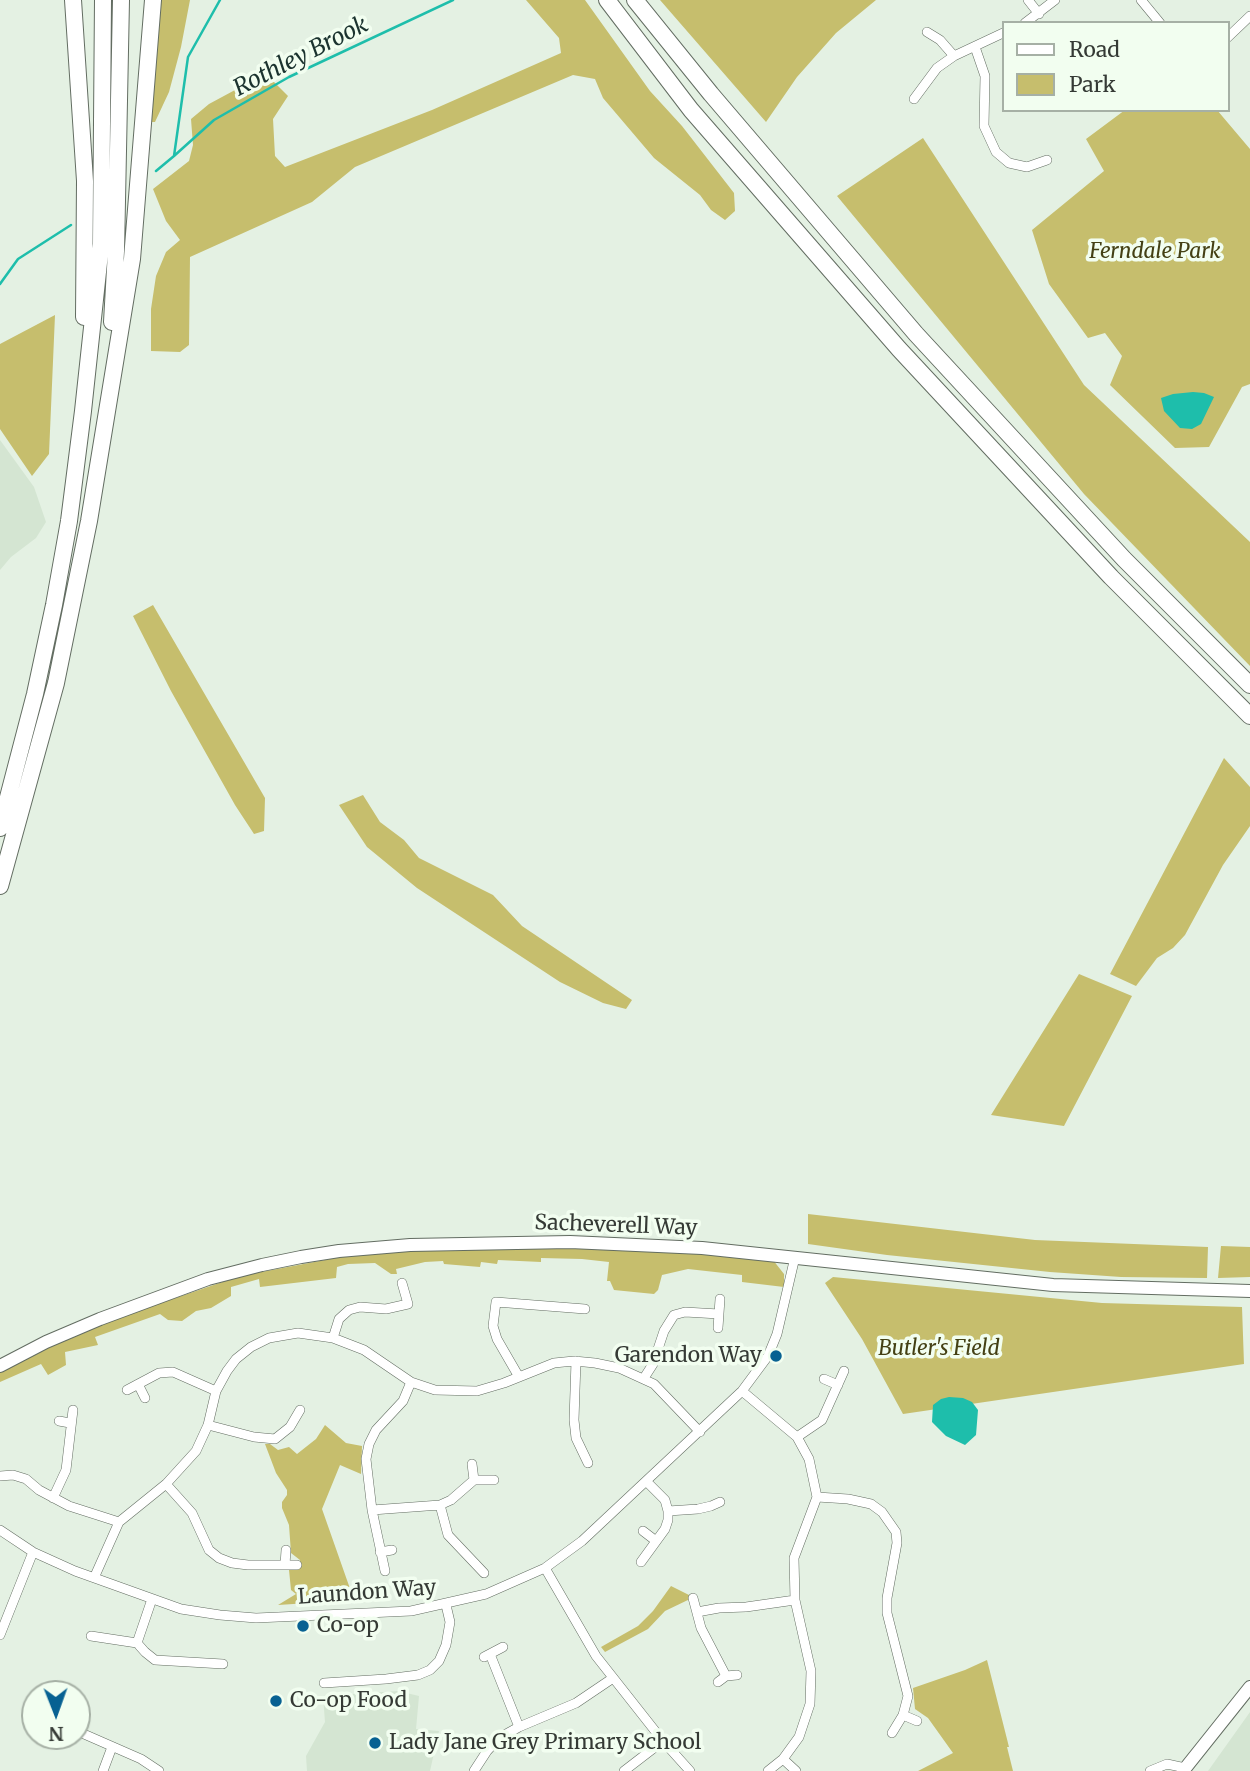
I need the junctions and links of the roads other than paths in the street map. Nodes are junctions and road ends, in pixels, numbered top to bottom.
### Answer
1 (73, 0) edge
2 (103, 0) edge
3 (121, 0) edge
4 (153, 0) edge
5 (607, 0) edge
6 (635, 0) edge
7 (1028, 0) edge
8 (1055, 0) edge
9 (1142, 0) edge
10 (1039, 14) junction
11 (1250, 16) edge
12 (1028, 21) edge
13 (1157, 21) edge
14 (926, 32) dead end
15 (1002, 34) edge
16 (1229, 36) edge
17 (975, 47) junction
18 (954, 56) junction
19 (914, 99) dead end
20 (1047, 160) dead end
21 (106, 408) junction
22 (83, 411) junction
23 (1250, 685) edge
24 (1250, 716) edge
25 (0, 828) edge
26 (0, 886) edge
27 (795, 1256) junction
28 (402, 1283) dead end
29 (1250, 1291) edge
30 (720, 1299) dead end
31 (585, 1309) dead end
32 (719, 1314) junction
33 (718, 1328) dead end
34 (333, 1338) junction
35 (576, 1361) junction
36 (0, 1366) edge
37 (844, 1371) dead end
38 (519, 1377) junction
39 (644, 1378) junction
40 (824, 1380) dead end
41 (411, 1382) junction
42 (138, 1384) junction
43 (838, 1385) junction
44 (127, 1390) dead end
45 (216, 1391) junction
46 (742, 1391) junction
47 (145, 1398) dead end
48 (73, 1410) dead end
49 (300, 1410) dead end
50 (59, 1421) dead end
51 (70, 1423) junction
52 (208, 1425) junction
53 (700, 1432) junction
54 (797, 1437) junction
55 (588, 1463) dead end
56 (472, 1464) dead end
57 (0, 1476) edge
58 (474, 1480) junction
59 (494, 1480) dead end
60 (648, 1482) junction
61 (166, 1484) junction
62 (817, 1497) junction
63 (53, 1499) junction
64 (720, 1502) dead end
65 (440, 1505) junction
66 (372, 1510) junction
67 (668, 1511) junction
68 (120, 1522) junction
69 (0, 1530) edge
70 (643, 1531) dead end
71 (656, 1541) junction
72 (286, 1550) dead end
73 (392, 1550) dead end
74 (33, 1552) junction
75 (380, 1552) junction
76 (486, 1556) dead end
77 (641, 1562) dead end
78 (476, 1564) junction
79 (285, 1565) junction
80 (297, 1565) dead end
81 (545, 1567) junction
82 (385, 1571) dead end
83 (484, 1573) dead end
84 (94, 1578) junction
85 (693, 1598) dead end
86 (152, 1599) junction
87 (795, 1600) junction
88 (446, 1605) junction
89 (697, 1612) junction
90 (0, 1635) edge
91 (91, 1636) dead end
92 (137, 1643) junction
93 (503, 1647) dead end
94 (223, 1664) dead end
95 (737, 1675) dead end
96 (613, 1678) junction
97 (324, 1683) dead end
98 (1250, 1687) edge
99 (903, 1715) junction
100 (917, 1721) dead end
101 (519, 1727) junction
102 (892, 1733) dead end
103 (91, 1738) edge
104 (663, 1741) junction
105 (112, 1748) junction
106 (783, 1759) junction
107 (1184, 1770) edge
108 (103, 1771) edge
109 (159, 1771) edge
110 (474, 1771) edge
111 (624, 1771) edge
112 (690, 1771) edge
113 (768, 1771) edge
114 (796, 1771) edge
115 (1150, 1771) edge

1 - 22 highway
2 - 22 highway
3 - 21 highway
4 - 21 highway
5 - 24 highway
6 - 23 highway
7 - 10 street
8 - 10 street
9 - 13 street
10 - 12 street
11 - 16 street
14 - 18 street
15 - 17 street
17 - 18 street
17 - 20 street
18 - 19 street
21 - 26 highway
22 - 25 highway
27 - 29 street, Sacheverell Way
27 - 36 street, Sacheverell Way
27 - 46 street, Laundon Way
28 - 34 street
30 - 32 street
31 - 38 street
32 - 33 street
32 - 39 street
34 - 41 street
34 - 45 street
35 - 38 street
35 - 39 street
35 - 55 street
37 - 43 street
38 - 41 street
39 - 53 street
40 - 43 street
41 - 66 street
42 - 44 street
42 - 45 street
42 - 47 street
43 - 54 street
45 - 52 street
46 - 53 street, Laundon Way
46 - 54 street
48 - 51 street
49 - 52 street
50 - 51 street
51 - 63 street
52 - 61 street
53 - 60 street, Laundon Way
54 - 62 street
56 - 58 street
57 - 63 street
58 - 59 street
58 - 65 street
60 - 67 street
60 - 81 street, Laundon Way
61 - 68 street
61 - 79 street
62 - 87 street
62 - 99 street
63 - 68 street
64 - 67 street
65 - 66 street
65 - 78 street
66 - 75 street
67 - 71 street
68 - 84 street
69 - 74 street, Laundon Way
70 - 71 street
71 - 77 street
72 - 79 street
73 - 75 street
74 - 84 street, Laundon Way
74 - 90 street
75 - 82 street
76 - 78 street
78 - 83 street
79 - 80 street
81 - 88 street, Laundon Way
81 - 96 street
84 - 86 street, Laundon Way
85 - 89 street
86 - 88 street, Laundon Way
86 - 92 street
87 - 89 street
87 - 106 street
88 - 97 street
89 - 95 street
91 - 92 street
92 - 94 street
93 - 101 street
96 - 101 street
96 - 104 street
98 - 107 street
99 - 100 street
99 - 102 street
101 - 110 street
103 - 105 street
104 - 111 street
104 - 112 street
105 - 108 street
105 - 109 street
106 - 113 street
106 - 114 street
107 - 115 street

